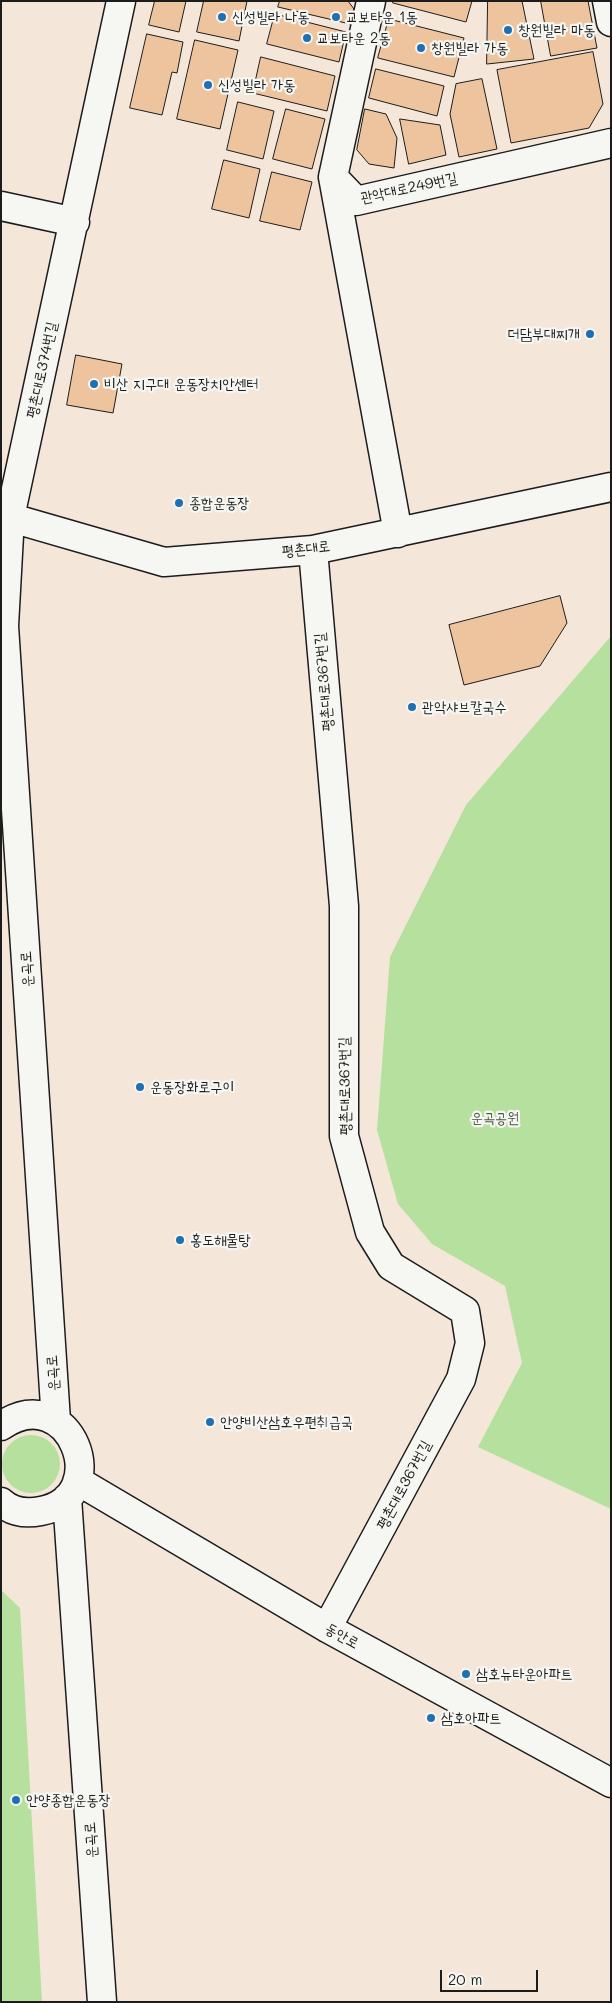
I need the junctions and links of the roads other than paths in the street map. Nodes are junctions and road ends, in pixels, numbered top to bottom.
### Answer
1 (121, 1) edge
2 (371, 1) edge
3 (607, 1) edge
4 (611, 22) edge
5 (611, 143) edge
6 (334, 177) junction
7 (1, 206) edge
8 (75, 222) junction
9 (611, 487) edge
10 (6, 516) edge
11 (398, 533) junction
12 (313, 550) junction
13 (56, 1421) junction
14 (1, 1426) edge
15 (72, 1490) junction
16 (1, 1502) edge
17 (328, 1628) junction
18 (611, 1783) edge
19 (102, 2002) edge

1 - 8 street, 평촌대로374번길
2 - 6 street
3 - 4 street
5 - 6 street, 관악대로249번길
6 - 11 street
7 - 8 street
8 - 10 street, 평촌대로374번길
9 - 11 street, 평촌대로
10 - 12 street, 평촌대로
10 - 13 street, 운곡로
11 - 12 street, 평촌대로
12 - 17 street, 평촌대로367번길
13 - 14 street
13 - 15 street, 운곡로
15 - 16 street
15 - 17 street, 동안로
15 - 19 street, 운곡로
17 - 18 street, 동안로

